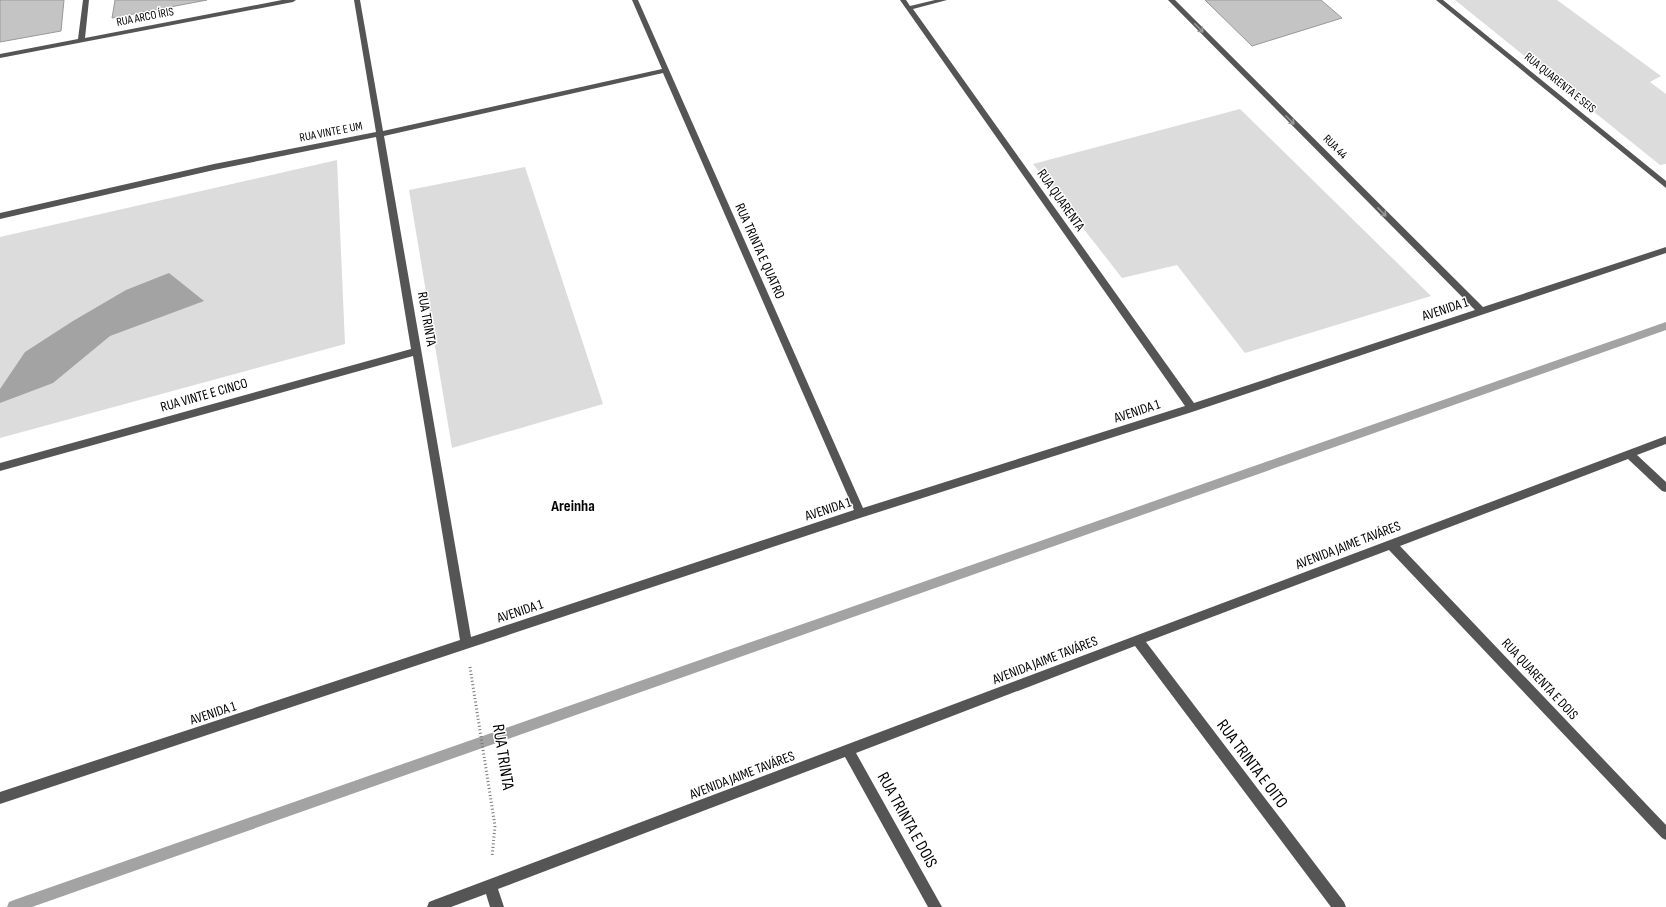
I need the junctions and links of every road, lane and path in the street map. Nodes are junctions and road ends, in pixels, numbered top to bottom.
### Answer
1 (86, 0) edge
2 (294, 0) edge
3 (357, 0) edge
4 (635, 0) edge
5 (904, 0) edge
6 (944, 0) edge
7 (1171, 0) edge
8 (1439, 0) edge
9 (909, 8) junction
10 (81, 41) junction
11 (0, 56) edge
12 (667, 70) junction
13 (380, 134) junction
14 (1666, 185) edge
15 (0, 216) edge
16 (1666, 250) edge
17 (1482, 312) junction
18 (416, 351) junction
19 (1192, 408) junction
20 (1666, 440) edge
21 (1629, 454) junction
22 (0, 467) edge
23 (1666, 488) edge
24 (860, 513) junction
25 (1392, 544) junction
26 (1138, 640) junction
27 (466, 643) junction
28 (475, 695) dead end
29 (848, 750) junction
30 (0, 798) edge
31 (495, 826) dead end
32 (1666, 834) edge
33 (490, 886) junction
34 (434, 907) edge
35 (498, 907) edge
36 (935, 907) edge
37 (1339, 907) edge

1 - 10 street
2 - 10 street, RUA ARCO ÍRIS
3 - 13 street, RUA TRINTA
4 - 12 street, RUA TRINTA E QUATRO
5 - 9 street, RUA QUARENTA
6 - 9 street
7 -> 17 street, RUA 44
8 - 14 street, RUA QUARENTA E SEIS
9 - 19 street, RUA QUARENTA
10 - 11 street, RUA ARCO ÍRIS
12 - 13 street, RUA VINTE E UM
12 - 24 street, RUA TRINTA E QUATRO
13 - 15 street, RUA VINTE E UM
13 - 18 street, RUA TRINTA
16 - 17 street, AVENIDA 1
17 - 19 street, AVENIDA 1
18 - 22 street, RUA VINTE E CINCO
18 - 27 street, RUA TRINTA
19 - 24 street, AVENIDA 1
20 - 21 street, AVENIDA JAIME TAVÁRES
21 - 23 street
21 - 25 street, AVENIDA JAIME TAVÁRES
24 - 27 street, AVENIDA 1
25 - 26 street, AVENIDA JAIME TAVÁRES
25 - 32 street, RUA QUARENTA E DOIS
26 - 29 street, AVENIDA JAIME TAVÁRES
26 - 37 street, RUA TRINTA E OITO
27 - 30 street, AVENIDA 1
28 - 31 path, RUA TRINTA
29 - 33 street, AVENIDA JAIME TAVÁRES
29 - 36 street, RUA TRINTA E DOIS
33 - 34 street, AVENIDA JAIME TAVÁRES
33 - 35 street

